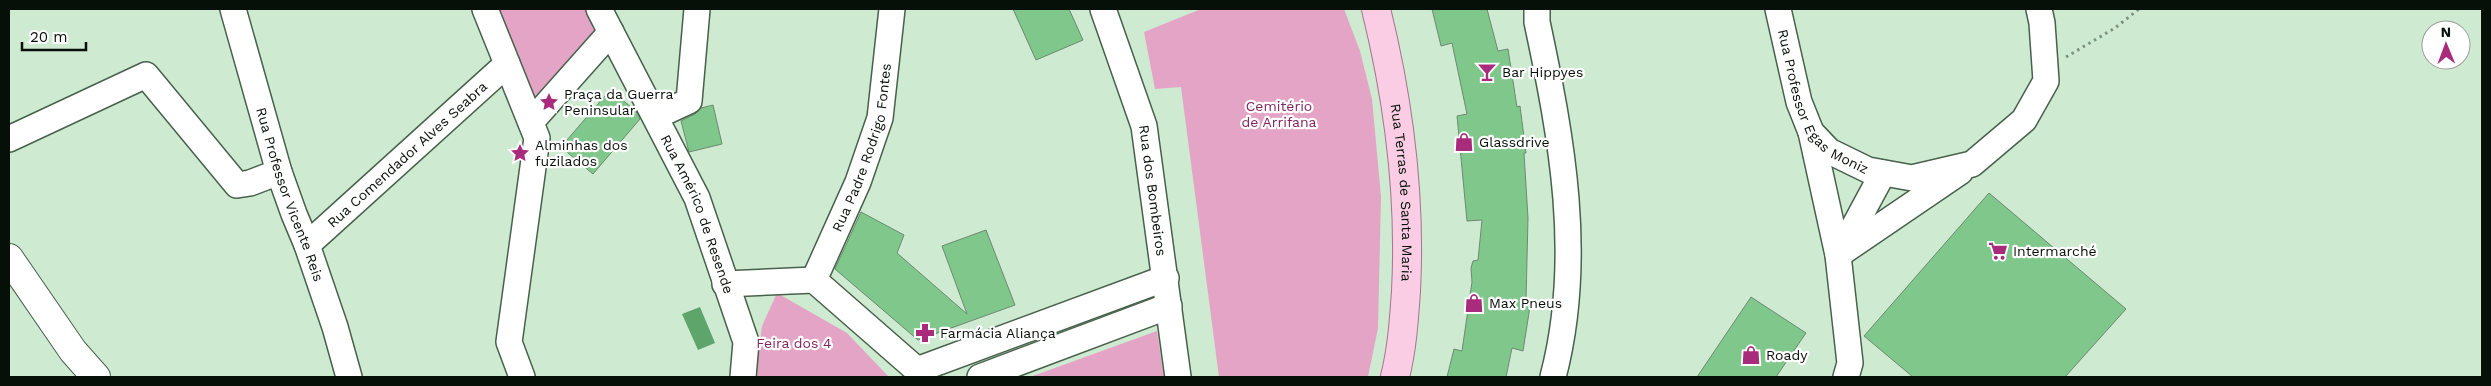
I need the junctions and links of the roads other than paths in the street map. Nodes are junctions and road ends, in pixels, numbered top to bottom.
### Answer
1 (233, 9) edge
2 (485, 9) edge
3 (599, 9) edge
4 (697, 9) edge
5 (892, 9) edge
6 (1103, 9) edge
7 (1376, 9) edge
8 (1537, 9) edge
9 (1778, 9) edge
10 (2039, 9) edge
11 (611, 32) junction
12 (507, 64) junction
13 (662, 112) dead end
14 (531, 122) junction
15 (1811, 132) junction
16 (9, 139) edge
17 (1972, 164) junction
18 (279, 172) junction
19 (1883, 173) junction
20 (307, 245) junction
21 (1838, 255) junction
22 (9, 258) edge
23 (1166, 278) junction
24 (814, 280) junction
25 (725, 284) junction
26 (1169, 306) junction
27 (1011, 336) junction
28 (1021, 362) junction
29 (920, 374) edge
30 (96, 377) edge
31 (349, 377) edge
32 (522, 377) edge
33 (743, 377) edge
34 (980, 377) edge
35 (1178, 377) edge
36 (1395, 377) edge
37 (1552, 377) edge
38 (1846, 377) edge

1 - 18 street, Rua Professor Vicente Reis
2 - 12 street
3 - 11 street
4 - 13 street
5 - 24 street, Rua Padre Rodrigo Fontes
6 - 23 street, Rua dos Bombeiros
7 - 36 main road, Rua Terras de Santa Maria
8 - 37 street
9 - 15 street, Rua Professor Egas Moniz
10 - 17 street, Rua Professor Egas Moniz
11 - 14 street
11 - 25 street, Rua Américo de Resende
12 - 14 street
12 - 20 street, Rua Comendador Alves Seabra
14 - 32 street
15 - 19 street, Rua Professor Egas Moniz
15 - 21 street
16 - 18 street
17 - 19 street, Rua Professor Egas Moniz
17 - 21 street
18 - 20 street, Rua Professor Vicente Reis
19 - 21 street
20 - 31 street, Rua Professor Vicente Reis
21 - 38 street
22 - 30 street
23 - 26 street, Rua dos Bombeiros
23 - 27 street
24 - 25 street
24 - 29 street
25 - 33 street, Rua Américo de Resende
26 - 28 street
26 - 35 street, Rua dos Bombeiros
27 - 28 street
27 - 29 street
28 - 34 street

